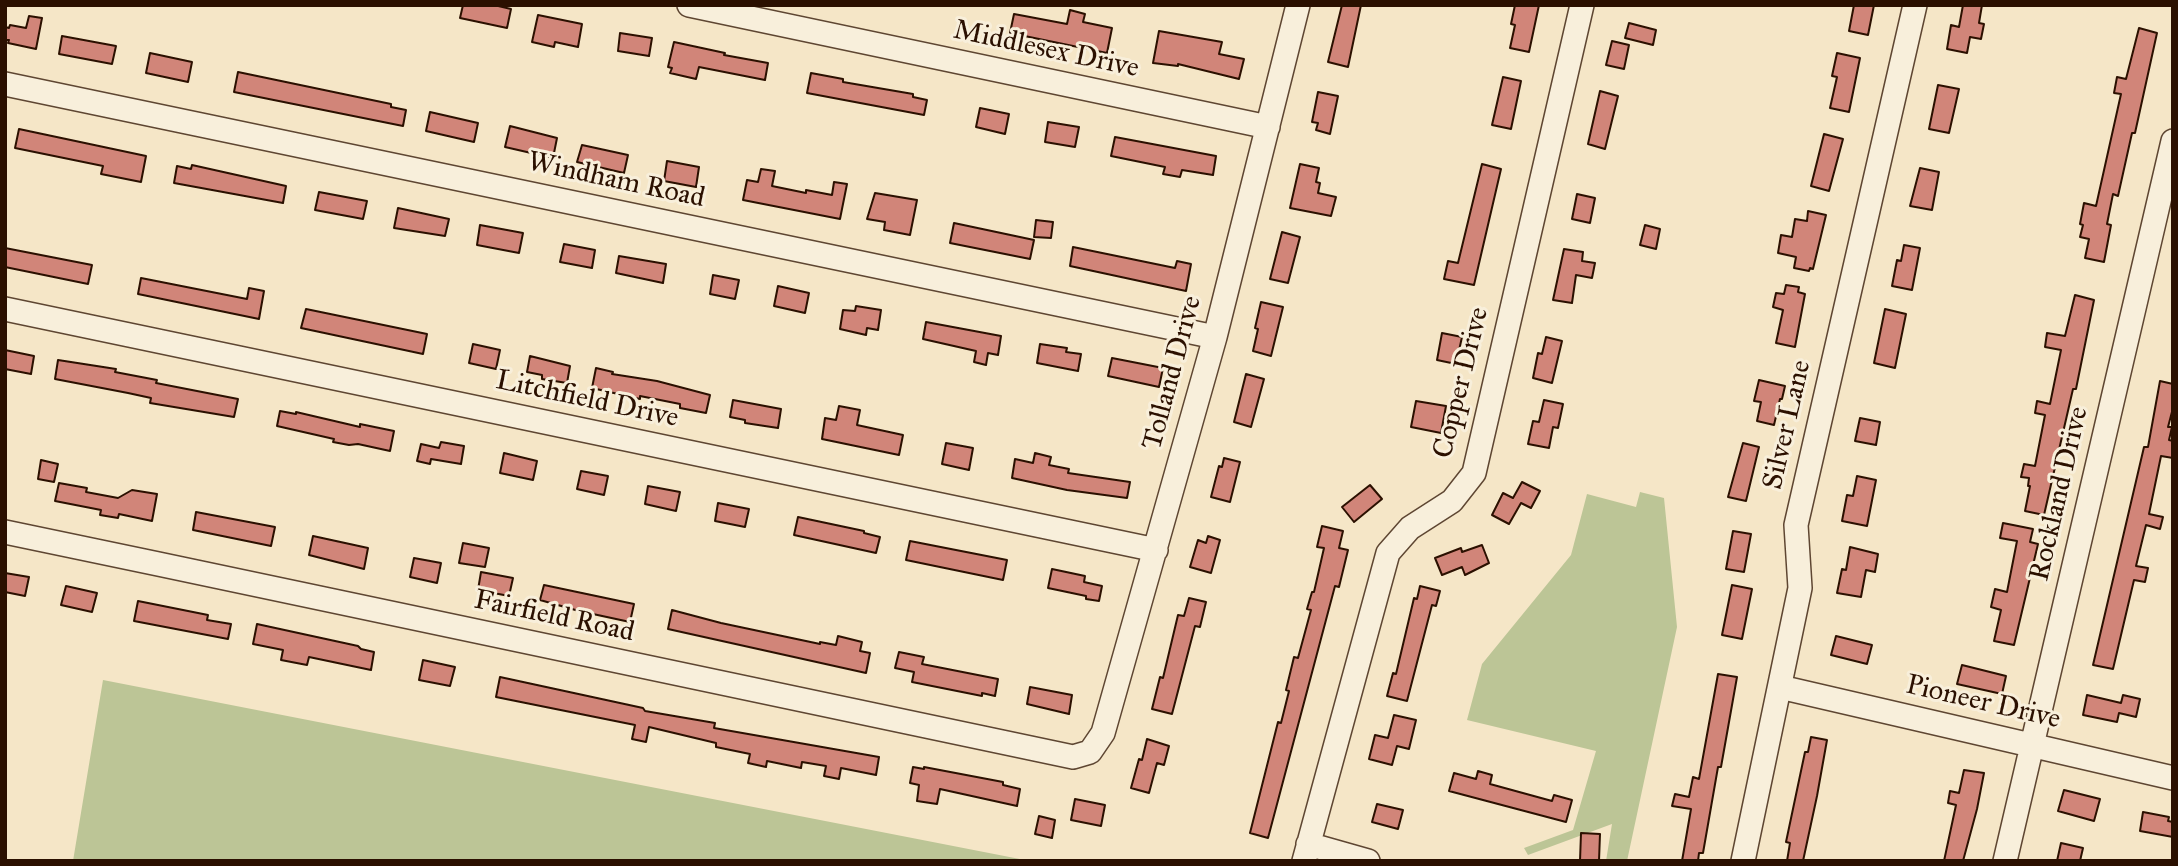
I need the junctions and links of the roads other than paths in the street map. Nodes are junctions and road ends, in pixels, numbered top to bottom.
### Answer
1 (689, 5) edge
2 (1298, 5) edge
3 (1582, 5) edge
4 (1915, 5) edge
5 (5, 84) edge
6 (1268, 127) junction
7 (2173, 141) edge
8 (5, 309) edge
9 (1215, 337) junction
10 (5, 532) edge
11 (1156, 550) junction
12 (1780, 687) junction
13 (2032, 745) junction
14 (1090, 752) joint
15 (2173, 778) edge
16 (1306, 852) edge
17 (1368, 861) edge
18 (1743, 861) edge
19 (2005, 861) edge

1 - 6 street, Middlesex Drive
2 - 6 street, Tolland Drive
3 - 16 street, Copper Drive
4 - 12 street, Silver Lane
5 - 9 street, Windham Road
6 - 9 street, Tolland Drive
7 - 13 street, Rockland Drive
8 - 11 street, Litchfield Drive
9 - 11 street, Tolland Drive
10 - 14 street, Fairfield Road
11 - 14 street, Tolland Drive
12 - 13 street, Pioneer Drive
12 - 18 street, Silver Lane
13 - 15 street, Pioneer Drive
13 - 19 street, Rockland Drive
16 - 17 street

